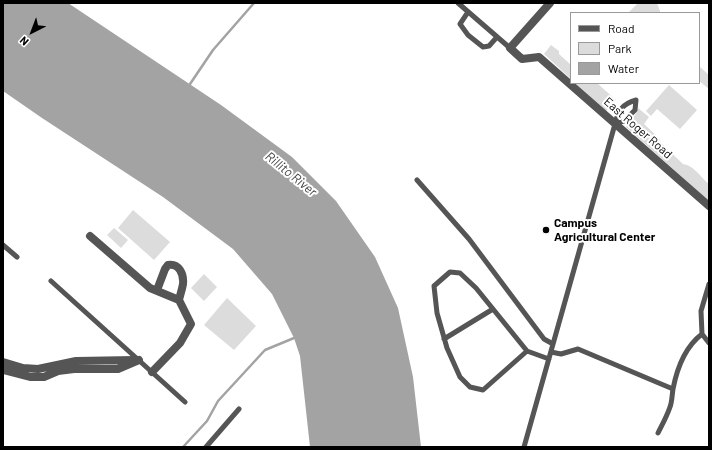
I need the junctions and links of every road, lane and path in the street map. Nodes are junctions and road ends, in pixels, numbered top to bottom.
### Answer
1 (458, 3) edge
2 (550, 3) edge
3 (468, 12) junction
4 (497, 37) junction
5 (510, 48) junction
6 (615, 124) junction
7 (417, 180) dead end
8 (709, 206) edge
9 (90, 236) dead end
10 (3, 245) edge
11 (17, 257) dead end
12 (51, 281) dead end
13 (709, 284) edge
14 (157, 290) junction
15 (178, 300) junction
16 (493, 309) junction
17 (702, 334) junction
18 (444, 339) junction
19 (709, 343) edge
20 (553, 344) junction
21 (527, 351) junction
22 (551, 352) junction
23 (549, 359) junction
24 (139, 360) junction
25 (3, 362) edge
26 (86, 365) junction
27 (3, 370) edge
28 (152, 372) junction
29 (673, 389) junction
30 (185, 402) dead end
31 (239, 409) dead end
32 (658, 433) dead end
33 (206, 447) edge
34 (524, 447) edge

1 - 3 lane
2 - 5 street
3 - 4 lane
3 - 4 lane
4 - 5 lane
5 - 6 street, East Roger Road
6 - 6 lane
6 - 8 street, East Roger Road
6 - 20 lane
7 - 20 lane
9 - 14 street
10 - 11 lane
12 - 24 lane
13 - 17 lane
14 - 15 street
14 - 15 street
15 - 28 street
16 - 18 lane
16 - 18 lane
16 - 21 lane
17 - 19 lane
17 - 29 lane
18 - 21 lane
20 - 22 lane
21 - 23 lane
22 - 23 lane
22 - 29 lane
23 - 34 lane
24 - 26 street
24 - 28 lane
25 - 26 street
26 - 27 street
28 - 30 lane
29 - 32 lane
31 - 33 lane

